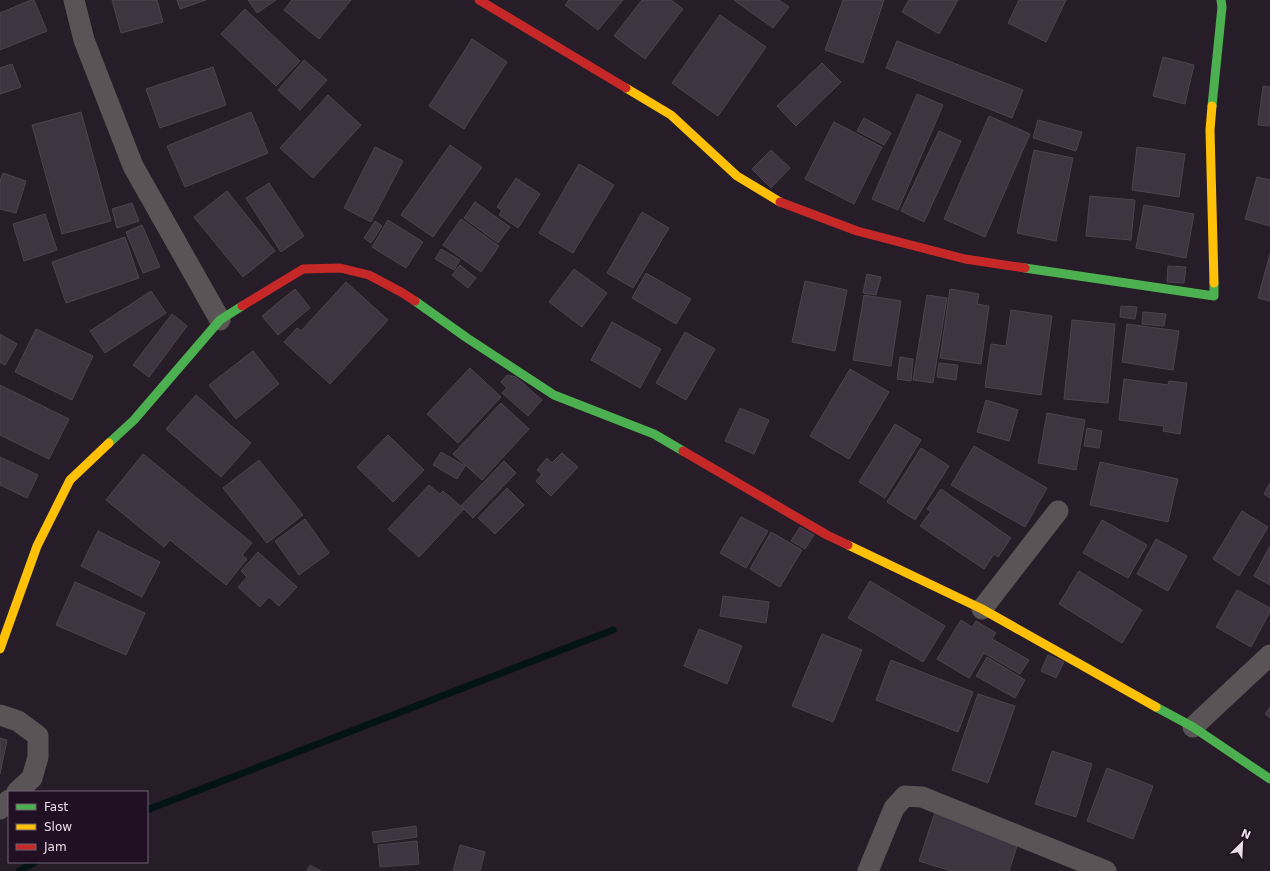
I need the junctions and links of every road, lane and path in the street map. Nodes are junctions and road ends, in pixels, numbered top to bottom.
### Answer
1 (74, 0) edge
2 (479, 0) edge
3 (1221, 0) edge
4 (220, 320) junction
5 (1058, 511) dead end
6 (982, 609) junction
7 (0, 649) edge
8 (1270, 655) edge
9 (0, 715) edge
10 (1193, 727) junction
11 (1270, 778) edge
12 (19, 791) edge
13 (8, 801) edge
14 (0, 809) edge
15 (868, 871) edge
16 (1106, 871) edge

1 - 4 street
2 - 3 street
4 - 6 street
4 - 7 street
5 - 6 street
6 - 10 street
8 - 10 street
9 - 12 street
10 - 11 street
13 - 14 street
15 - 16 street

